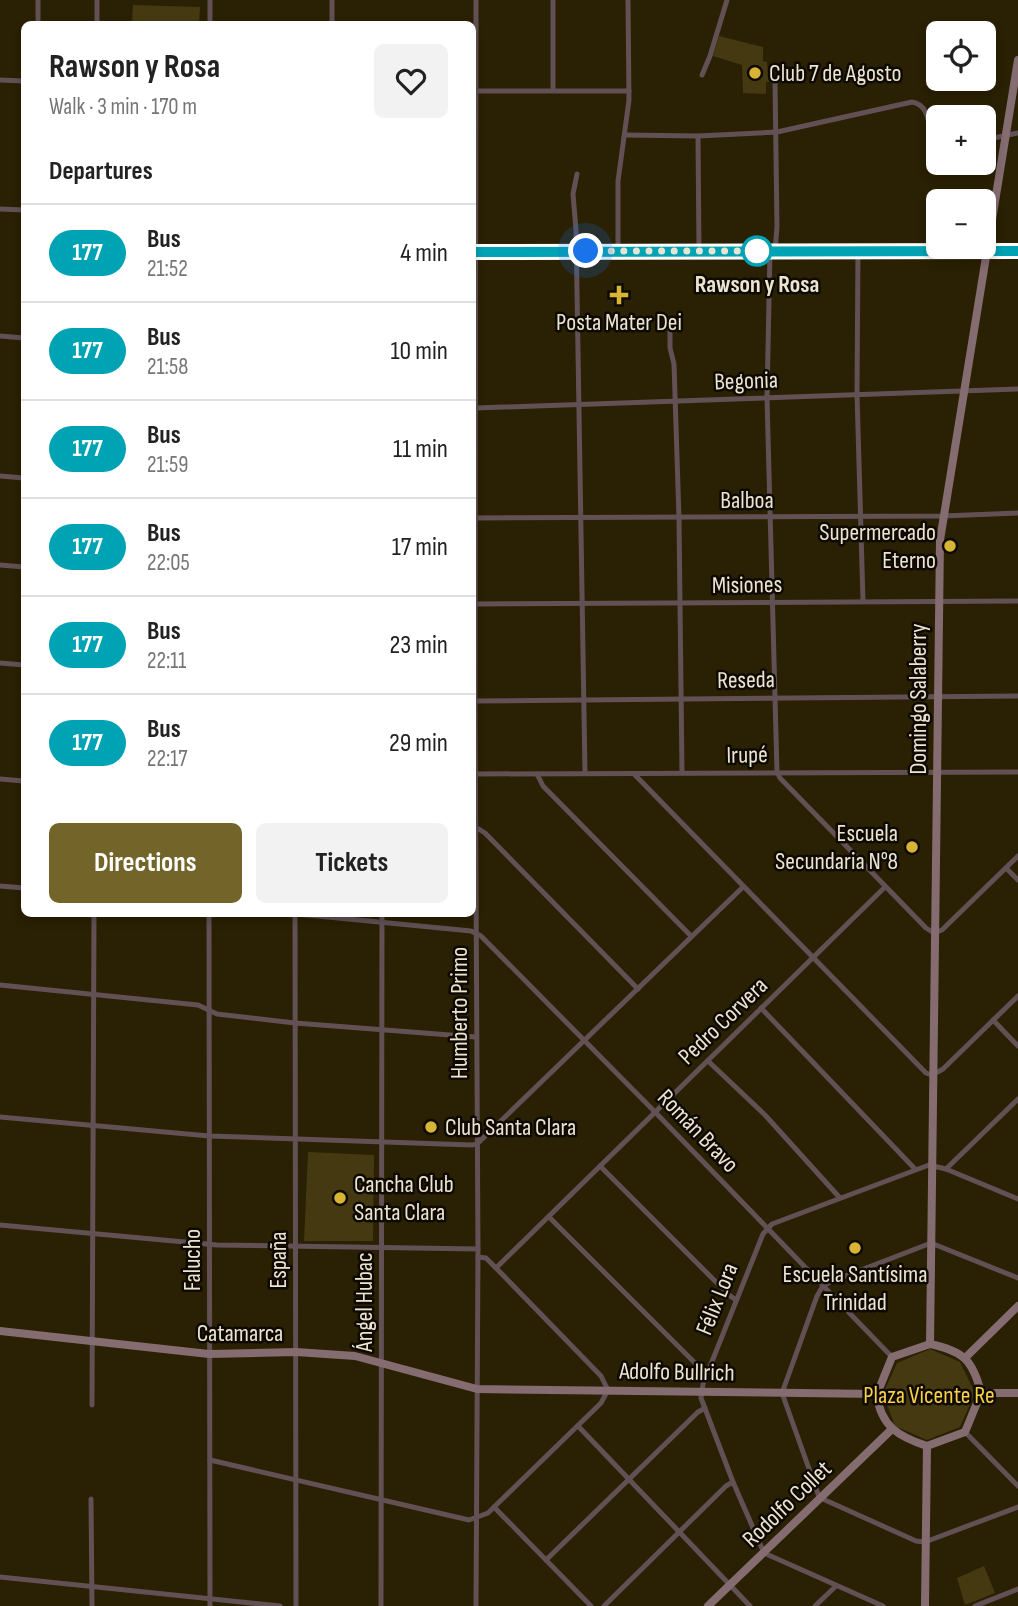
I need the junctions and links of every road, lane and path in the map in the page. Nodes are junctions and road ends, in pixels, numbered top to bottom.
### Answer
1 (38, 0) edge
2 (97, 0) edge
3 (210, 0) edge
4 (332, 0) edge
5 (476, 0) edge
6 (553, 0) edge
7 (628, 0) edge
8 (725, 0) edge
9 (38, 21) edge
10 (97, 21) edge
11 (210, 21) edge
12 (332, 21) edge
13 (476, 21) edge
14 (1018, 60) edge
15 (702, 75) dead end
16 (0, 80) edge
17 (21, 81) edge
18 (775, 82) dead end
19 (553, 90) junction
20 (476, 91) edge
21 (629, 91) junction
22 (926, 111) edge
23 (777, 132) junction
24 (1018, 133) edge
25 (1006, 134) junction
26 (625, 135) junction
27 (698, 136) junction
28 (996, 137) edge
29 (577, 174) dead end
30 (996, 198) edge
31 (0, 209) edge
32 (21, 210) edge
33 (858, 250) junction
34 (926, 250) edge
35 (996, 250) edge
36 (576, 251) junction
37 (618, 251) junction
38 (699, 251) junction
39 (772, 251) junction
40 (1018, 251) edge
41 (476, 252) edge
42 (986, 259) edge
43 (670, 322) dead end
44 (0, 336) edge
45 (21, 338) edge
46 (1018, 389) edge
47 (964, 391) junction
48 (857, 394) junction
49 (767, 398) junction
50 (676, 401) junction
51 (578, 404) junction
52 (476, 408) edge
53 (0, 476) edge
54 (21, 478) edge
55 (1018, 513) edge
56 (943, 516) junction
57 (679, 517) junction
58 (770, 517) junction
59 (861, 517) junction
60 (476, 518) edge
61 (580, 518) junction
62 (0, 565) edge
63 (21, 567) edge
64 (938, 600) junction
65 (863, 601) junction
66 (1018, 601) edge
67 (582, 603) junction
68 (680, 603) junction
69 (773, 603) junction
70 (476, 604) edge
71 (0, 663) edge
72 (21, 666) edge
73 (937, 696) junction
74 (1018, 696) edge
75 (775, 697) junction
76 (682, 698) junction
77 (584, 699) junction
78 (476, 701) edge
79 (777, 772) junction
80 (937, 772) junction
81 (1018, 772) edge
82 (585, 773) junction
83 (682, 773) junction
84 (476, 774) edge
85 (537, 774) junction
86 (634, 774) junction
87 (0, 779) edge
88 (21, 781) edge
89 (476, 824) edge
90 (477, 828) junction
91 (1018, 856) edge
92 (1006, 867) junction
93 (1018, 880) edge
94 (0, 886) edge
95 (743, 887) junction
96 (885, 887) junction
97 (21, 888) edge
98 (94, 917) edge
99 (209, 917) edge
100 (296, 917) edge
101 (333, 917) edge
102 (382, 917) edge
103 (382, 921) junction
104 (477, 933) junction
105 (934, 933) junction
106 (691, 936) junction
107 (813, 958) junction
108 (0, 985) edge
109 (638, 989) junction
110 (93, 993) junction
111 (1018, 996) edge
112 (761, 1008) junction
113 (209, 1010) junction
114 (993, 1020) junction
115 (295, 1023) junction
116 (383, 1030) junction
117 (476, 1037) junction
118 (584, 1039) junction
119 (1018, 1046) edge
120 (708, 1060) junction
121 (932, 1075) junction
122 (1018, 1099) edge
123 (655, 1112) junction
124 (0, 1118) edge
125 (93, 1126) junction
126 (209, 1136) junction
127 (296, 1141) junction
128 (477, 1143) junction
129 (382, 1144) junction
130 (932, 1165) junction
131 (600, 1166) junction
132 (915, 1169) junction
133 (946, 1169) junction
134 (840, 1198) junction
135 (1018, 1199) edge
136 (549, 1217) junction
137 (0, 1225) edge
138 (766, 1228) junction
139 (92, 1233) junction
140 (931, 1243) junction
141 (209, 1244) junction
142 (295, 1246) junction
143 (382, 1247) junction
144 (478, 1249) junction
145 (478, 1257) junction
146 (496, 1268) junction
147 (1018, 1278) edge
148 (823, 1286) junction
149 (736, 1300) junction
150 (1018, 1306) edge
151 (0, 1331) edge
152 (92, 1342) junction
153 (930, 1344) junction
154 (296, 1352) junction
155 (209, 1354) junction
156 (892, 1357) junction
157 (965, 1358) junction
158 (382, 1362) junction
159 (706, 1374) junction
160 (477, 1389) junction
161 (608, 1390) junction
162 (701, 1391) junction
163 (782, 1392) junction
164 (981, 1393) junction
165 (877, 1394) junction
166 (1018, 1394) edge
167 (92, 1405) dead end
168 (705, 1408) junction
169 (578, 1426) junction
170 (891, 1430) junction
171 (965, 1432) junction
172 (927, 1446) junction
173 (210, 1460) junction
174 (629, 1480) junction
175 (297, 1481) junction
176 (733, 1482) junction
177 (1018, 1486) edge
178 (821, 1497) junction
179 (91, 1499) dead end
180 (381, 1501) junction
181 (495, 1507) junction
182 (1018, 1507) edge
183 (477, 1518) junction
184 (679, 1533) junction
185 (925, 1542) junction
186 (764, 1553) junction
187 (546, 1560) junction
188 (0, 1577) edge
189 (730, 1585) junction
190 (92, 1586) junction
191 (836, 1586) junction
192 (1017, 1590) edge
193 (210, 1598) junction
194 (92, 1606) edge
195 (210, 1606) edge
196 (280, 1606) edge
197 (296, 1606) edge
198 (381, 1606) edge
199 (476, 1606) edge
200 (591, 1606) edge
201 (604, 1606) edge
202 (708, 1606) edge
203 (750, 1606) edge
204 (815, 1606) edge
205 (883, 1606) edge
206 (925, 1606) edge
207 (975, 1606) edge

1 - 9 street
2 - 10 street
3 - 11 street
4 - 12 street
5 - 13 street, Humberto Primo
6 - 19 street
7 - 21 street
8 - 15 street
14 - 25 street, Domingo Salaberry
16 - 17 street
18 - 23 street
19 - 20 street
19 - 21 street
21 - 26 street
22 - 23 street
23 - 27 street
23 - 39 street
24 - 25 street
25 - 28 street
25 - 30 street, Domingo Salaberry
26 - 27 street
26 - 37 street
27 - 38 street
29 - 36 street
31 - 32 street
33 - 34 street
33 - 39 street
33 - 48 street
35 - 40 street
36 - 37 street
36 - 41 street
36 - 51 street
37 - 38 street
38 - 39 street
39 - 49 street
42 - 47 street, Domingo Salaberry
43 - 50 street
44 - 45 street
46 - 47 street, Begonia
47 - 48 street, Begonia
47 - 56 street, Domingo Salaberry
48 - 49 street, Begonia
48 - 59 street
49 - 50 street, Begonia
49 - 58 street
50 - 51 street, Begonia
50 - 57 street
51 - 52 street, Begonia
51 - 61 street
53 - 54 street
55 - 56 street, Balboa
56 - 59 street, Balboa
56 - 64 street, Domingo Salaberry
57 - 58 street, Balboa
57 - 61 street, Balboa
57 - 68 street
58 - 59 street, Balboa
58 - 69 street
59 - 65 street
60 - 61 street, Balboa
61 - 67 street
62 - 63 street
64 - 65 street, Misiones
64 - 66 street, Misiones
64 - 73 street, Domingo Salaberry
65 - 69 street, Misiones
67 - 68 street, Misiones
67 - 70 street, Misiones
67 - 77 street
68 - 69 street, Misiones
68 - 76 street
69 - 75 street
71 - 72 street
73 - 74 street, Reseda
73 - 75 street, Reseda
73 - 80 street, Domingo Salaberry
75 - 76 street, Reseda
75 - 79 street
76 - 77 street, Reseda
76 - 83 street
77 - 78 street, Reseda
77 - 82 street
79 - 80 street, Irupé
79 - 83 street, Irupé
79 - 96 street
80 - 81 street, Irupé
80 - 105 street, Domingo Salaberry
82 - 85 street, Irupé
82 - 86 street, Irupé
83 - 86 street, Irupé
84 - 85 street, Irupé
85 - 106 street
86 - 95 street
87 - 88 street
89 - 90 street, Humberto Primo
90 - 104 street, Humberto Primo
90 - 109 street
91 - 92 street
92 - 93 street
92 - 105 street
94 - 97 street
95 - 106 street
95 - 107 street
96 - 105 street
96 - 107 street, Pedro Corvera
98 - 110 street
99 - 113 street, Falucho
100 - 115 street, España
101 - 103 street
102 - 103 street, Ángel Hubac
103 - 104 street
103 - 116 street, Ángel Hubac
104 - 117 street, Humberto Primo
104 - 118 street, Román Bravo
105 - 121 street, Domingo Salaberry
106 - 109 street
107 - 112 street, Pedro Corvera
107 - 121 street
108 - 110 street
109 - 118 street
110 - 113 street
110 - 125 street
111 - 114 street
112 - 120 street, Pedro Corvera
112 - 132 street
113 - 115 street
113 - 126 street, Falucho
114 - 119 street
114 - 121 street
115 - 116 street
115 - 127 street, España
116 - 117 street
116 - 129 street, Ángel Hubac
117 - 128 street, Humberto Primo
118 - 123 street, Román Bravo
118 - 128 street
120 - 123 street, Pedro Corvera
120 - 134 street
121 - 130 street, Domingo Salaberry
122 - 133 street
123 - 131 street, Pedro Corvera
123 - 138 street, Román Bravo
124 - 125 street
125 - 126 street
125 - 139 street
126 - 127 street
126 - 141 street, Falucho
127 - 129 street
127 - 142 street, España
128 - 129 street
128 - 144 street, Humberto Primo
129 - 143 street, Ángel Hubac
130 - 132 street
130 - 133 street
130 - 140 street, Domingo Salaberry
131 - 136 street, Pedro Corvera
131 - 149 street
132 - 134 street
133 - 135 street
134 - 138 street
136 - 146 street, Pedro Corvera
136 - 159 street
137 - 139 street
138 - 148 street, Román Bravo
138 - 149 street, Félix Lora
139 - 141 street
139 - 152 street
140 - 147 street
140 - 148 street
140 - 153 street, Domingo Salaberry
141 - 142 street
141 - 155 street, Falucho
142 - 143 street
142 - 154 street, España
143 - 144 street
143 - 158 street, Ángel Hubac
144 - 145 street, Humberto Primo
145 - 146 street
145 - 160 street, Humberto Primo
146 - 161 street
148 - 156 street, Román Bravo
148 - 163 street
149 - 159 street, Félix Lora
150 - 157 street
151 - 152 street, Catamarca
152 - 155 street, Catamarca
152 - 167 street
153 - 156 street
153 - 157 street
154 - 155 street, Catamarca
154 - 158 street, Catamarca
154 - 175 street, España
155 - 173 street, Falucho
156 - 165 street
157 - 164 street
158 - 160 street, Catamarca
158 - 180 street, Ángel Hubac
159 - 162 street, Félix Lora
160 - 161 street, Adolfo Bullrich
160 - 183 street, Humberto Primo
161 - 162 street, Adolfo Bullrich
161 - 169 street
162 - 163 street, Adolfo Bullrich
162 - 168 street, Félix Lora
163 - 165 street, Adolfo Bullrich
163 - 178 street
164 - 166 street
164 - 171 street
165 - 170 street
168 - 174 street
168 - 176 street, Félix Lora
169 - 174 street
169 - 181 street
170 - 172 street
170 - 178 street, Rodolfo Collet
171 - 172 street
171 - 177 street
172 - 185 street
173 - 175 street
173 - 193 street, Falucho
174 - 184 street
174 - 187 street
175 - 180 street
175 - 197 street, España
176 - 184 street
176 - 186 street, Félix Lora
178 - 185 street
178 - 186 street, Rodolfo Collet
179 - 190 street
180 - 183 street
180 - 198 street, Ángel Hubac
181 - 183 street
181 - 187 street
182 - 185 street
183 - 199 street, Humberto Primo
184 - 189 street
184 - 201 street
185 - 206 street
186 - 189 street, Rodolfo Collet
186 - 191 street
187 - 200 street
188 - 190 street
189 - 202 street, Rodolfo Collet
189 - 203 street
190 - 193 street
190 - 194 street
191 - 204 street
191 - 205 street
192 - 207 street
193 - 195 street, Falucho
193 - 196 street

